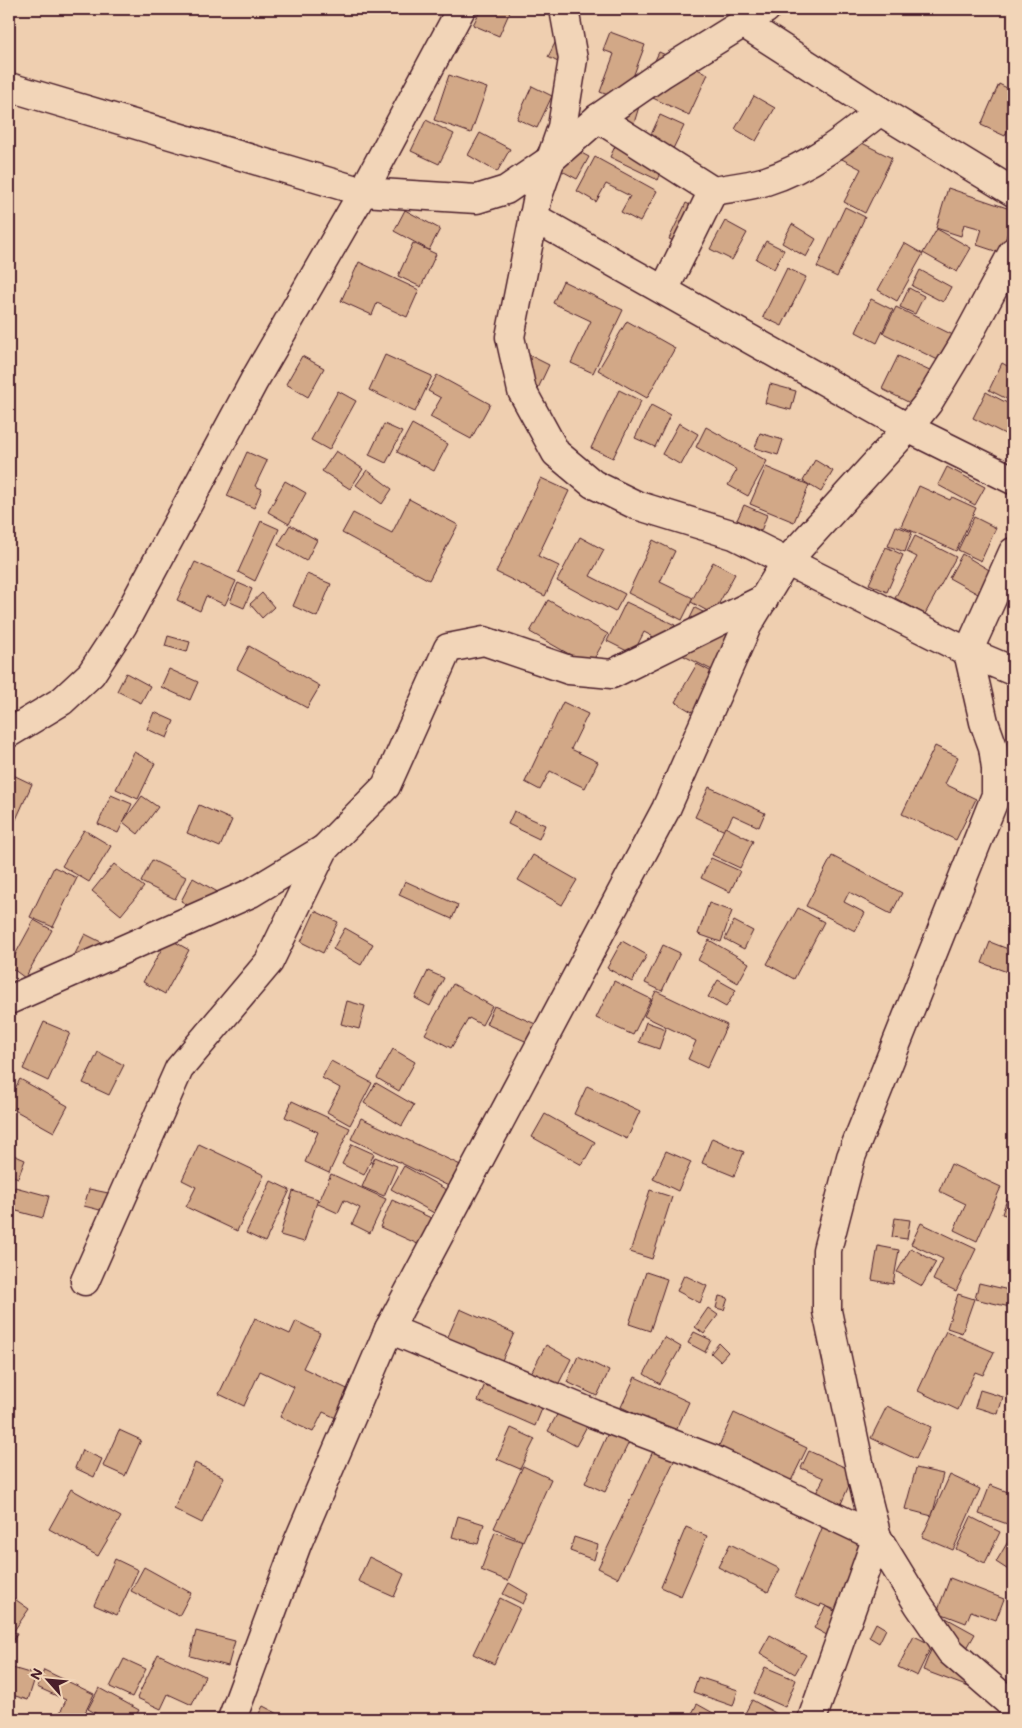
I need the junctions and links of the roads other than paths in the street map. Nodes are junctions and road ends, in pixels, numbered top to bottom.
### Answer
1 (461, 9) edge
2 (564, 9) edge
3 (754, 16) edge
4 (9, 87) edge
5 (880, 111) junction
6 (598, 118) junction
7 (550, 160) junction
8 (713, 191) junction
9 (364, 192) junction
10 (1013, 192) edge
11 (533, 217) junction
12 (1013, 252) edge
13 (664, 290) junction
14 (908, 428) junction
15 (1013, 480) edge
16 (1013, 552) edge
17 (786, 562) junction
18 (764, 599) junction
19 (968, 652) junction
20 (1013, 671) edge
21 (9, 733) edge
22 (1004, 800) edge
23 (324, 849) junction
24 (9, 1000) edge
25 (85, 1281) dead end
26 (389, 1329) junction
27 (877, 1537) junction
28 (1012, 1703) edge
29 (232, 1719) edge
30 (812, 1719) edge

1 - 9 street
2 - 7 street
3 - 5 street
3 - 6 street
4 - 9 street
5 - 8 street
5 - 10 street
6 - 7 street
6 - 8 street
7 - 9 street
7 - 11 street
8 - 13 street
9 - 21 street
11 - 13 street
11 - 17 street
12 - 14 street
13 - 14 street
14 - 15 street
14 - 17 street
16 - 19 street
17 - 18 street
17 - 19 street
18 - 23 street
18 - 26 street
19 - 20 street
19 - 22 street
22 - 27 street
23 - 24 street
23 - 25 street
26 - 27 street
26 - 29 street
27 - 28 street
27 - 30 street

